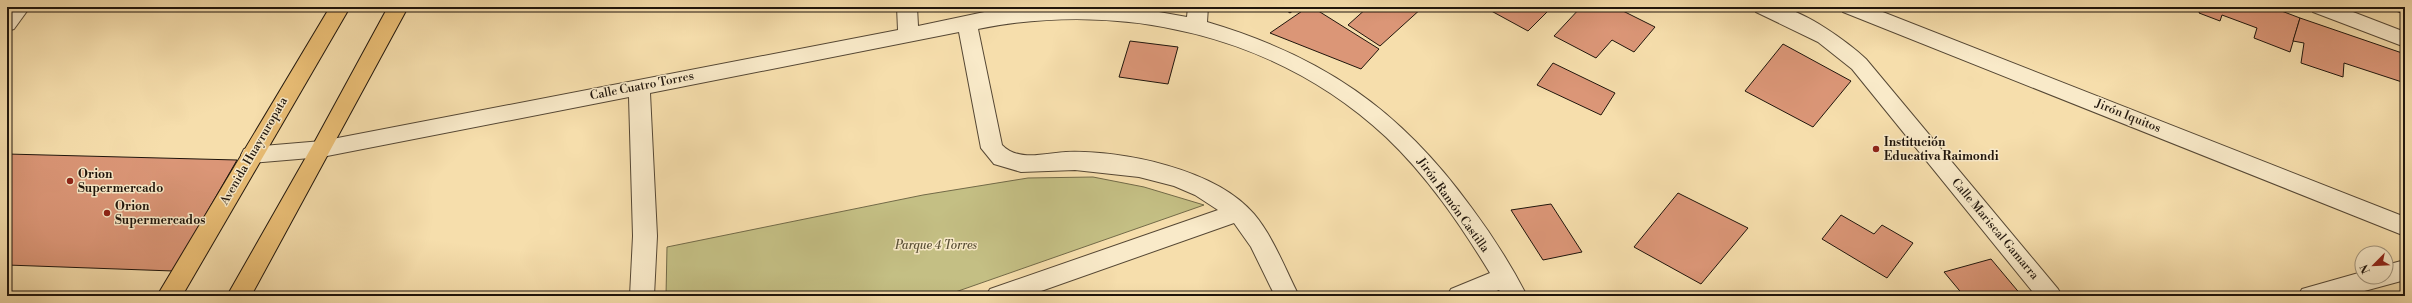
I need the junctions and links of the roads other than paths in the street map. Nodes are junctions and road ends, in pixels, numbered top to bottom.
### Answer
1 (20, 7) edge
2 (340, 7) edge
3 (398, 7) edge
4 (907, 7) edge
5 (1030, 7) edge
6 (1763, 7) edge
7 (2320, 7) edge
8 (1862, 9) edge
9 (1001, 17) junction
10 (1197, 17) edge
11 (967, 23) junction
12 (7, 24) edge
13 (909, 35) junction
14 (2405, 40) edge
15 (639, 87) junction
16 (322, 149) junction
17 (252, 155) junction
18 (1238, 212) junction
19 (2405, 227) edge
20 (2405, 270) edge
21 (2394, 273) edge
22 (2354, 284) edge
23 (1510, 286) edge
24 (169, 296) edge
25 (239, 296) edge
26 (642, 296) edge
27 (998, 296) edge
28 (1287, 296) edge
29 (1459, 296) edge
30 (2050, 296) edge
31 (2310, 296) edge

1 - 12 street
2 - 17 main road, Avenida Huayruropata
3 - 16 main road
4 - 13 street
5 - 9 street, Calle Cuatro Torres
6 - 30 street, Calle Mariscal Gamarra
7 - 14 street
8 - 19 street, Jirón Iquitos
9 - 10 street, Jirón Ramón Castilla
9 - 11 street, Calle Cuatro Torres
10 - 23 street, Jirón Ramón Castilla
11 - 13 street, Calle Cuatro Torres
11 - 18 street
13 - 15 street, Calle Cuatro Torres
15 - 16 street, Calle Cuatro Torres
15 - 26 street
16 - 17 street, Calle Cuatro Torres
16 - 25 main road
17 - 24 main road, Avenida Huayruropata
18 - 27 street
18 - 28 street
20 - 21 street
22 - 31 street
23 - 29 street

